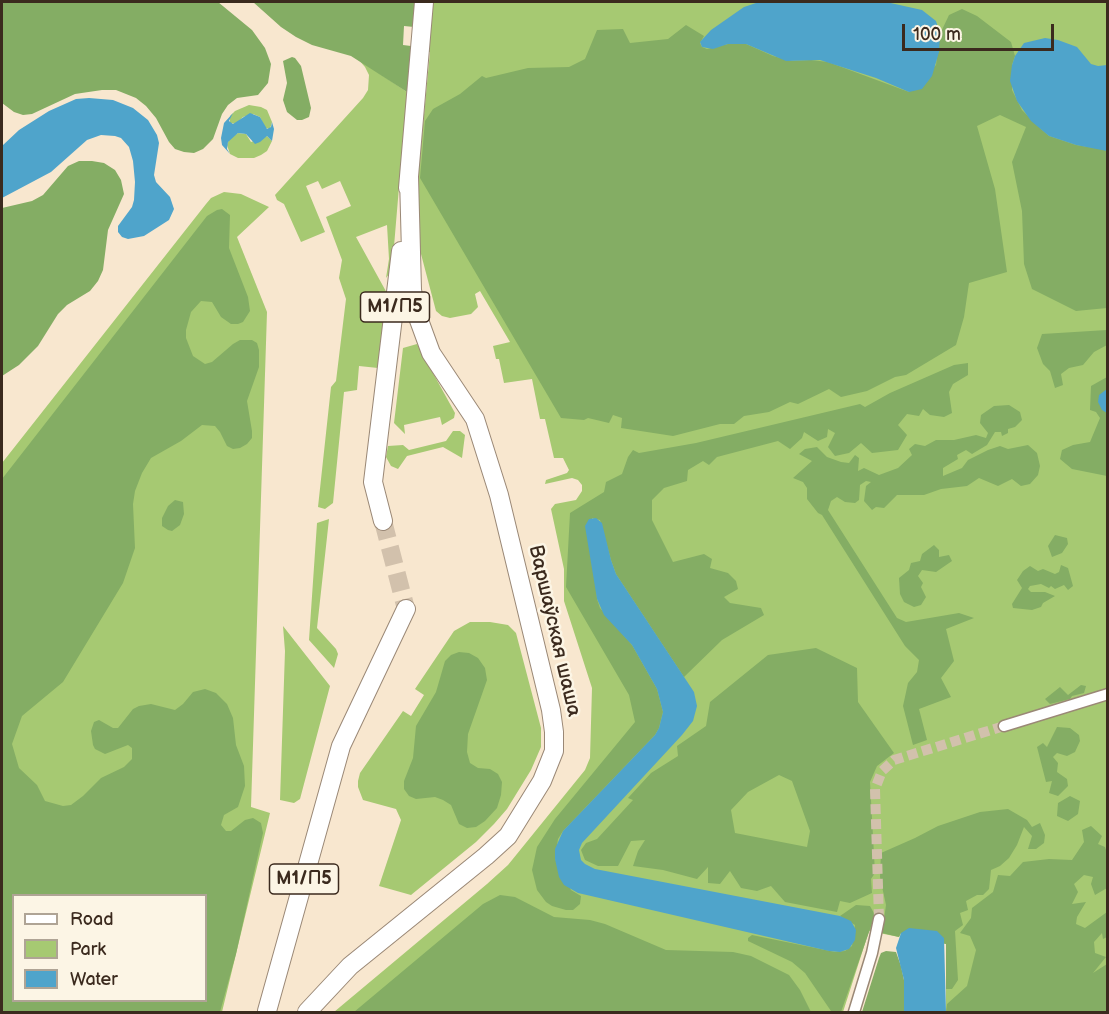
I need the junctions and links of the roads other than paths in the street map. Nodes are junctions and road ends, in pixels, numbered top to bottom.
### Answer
1 (424, 2) edge
2 (409, 177) junction
3 (383, 521) tunnel mouth
4 (406, 609) tunnel mouth
5 (1107, 694) edge
6 (1004, 726) tunnel mouth
7 (879, 919) tunnel mouth
8 (267, 1011) edge
9 (307, 1012) edge
10 (854, 1012) edge

1 - 2 highway, Варшаўская шаша / М1/П5
2 - 3 highway, Варшаўская шаша / М1/П5
2 - 9 highway, Варшаўская шаша / М1/П5
4 - 8 highway, М1/П5
5 - 6 street
7 - 10 street

